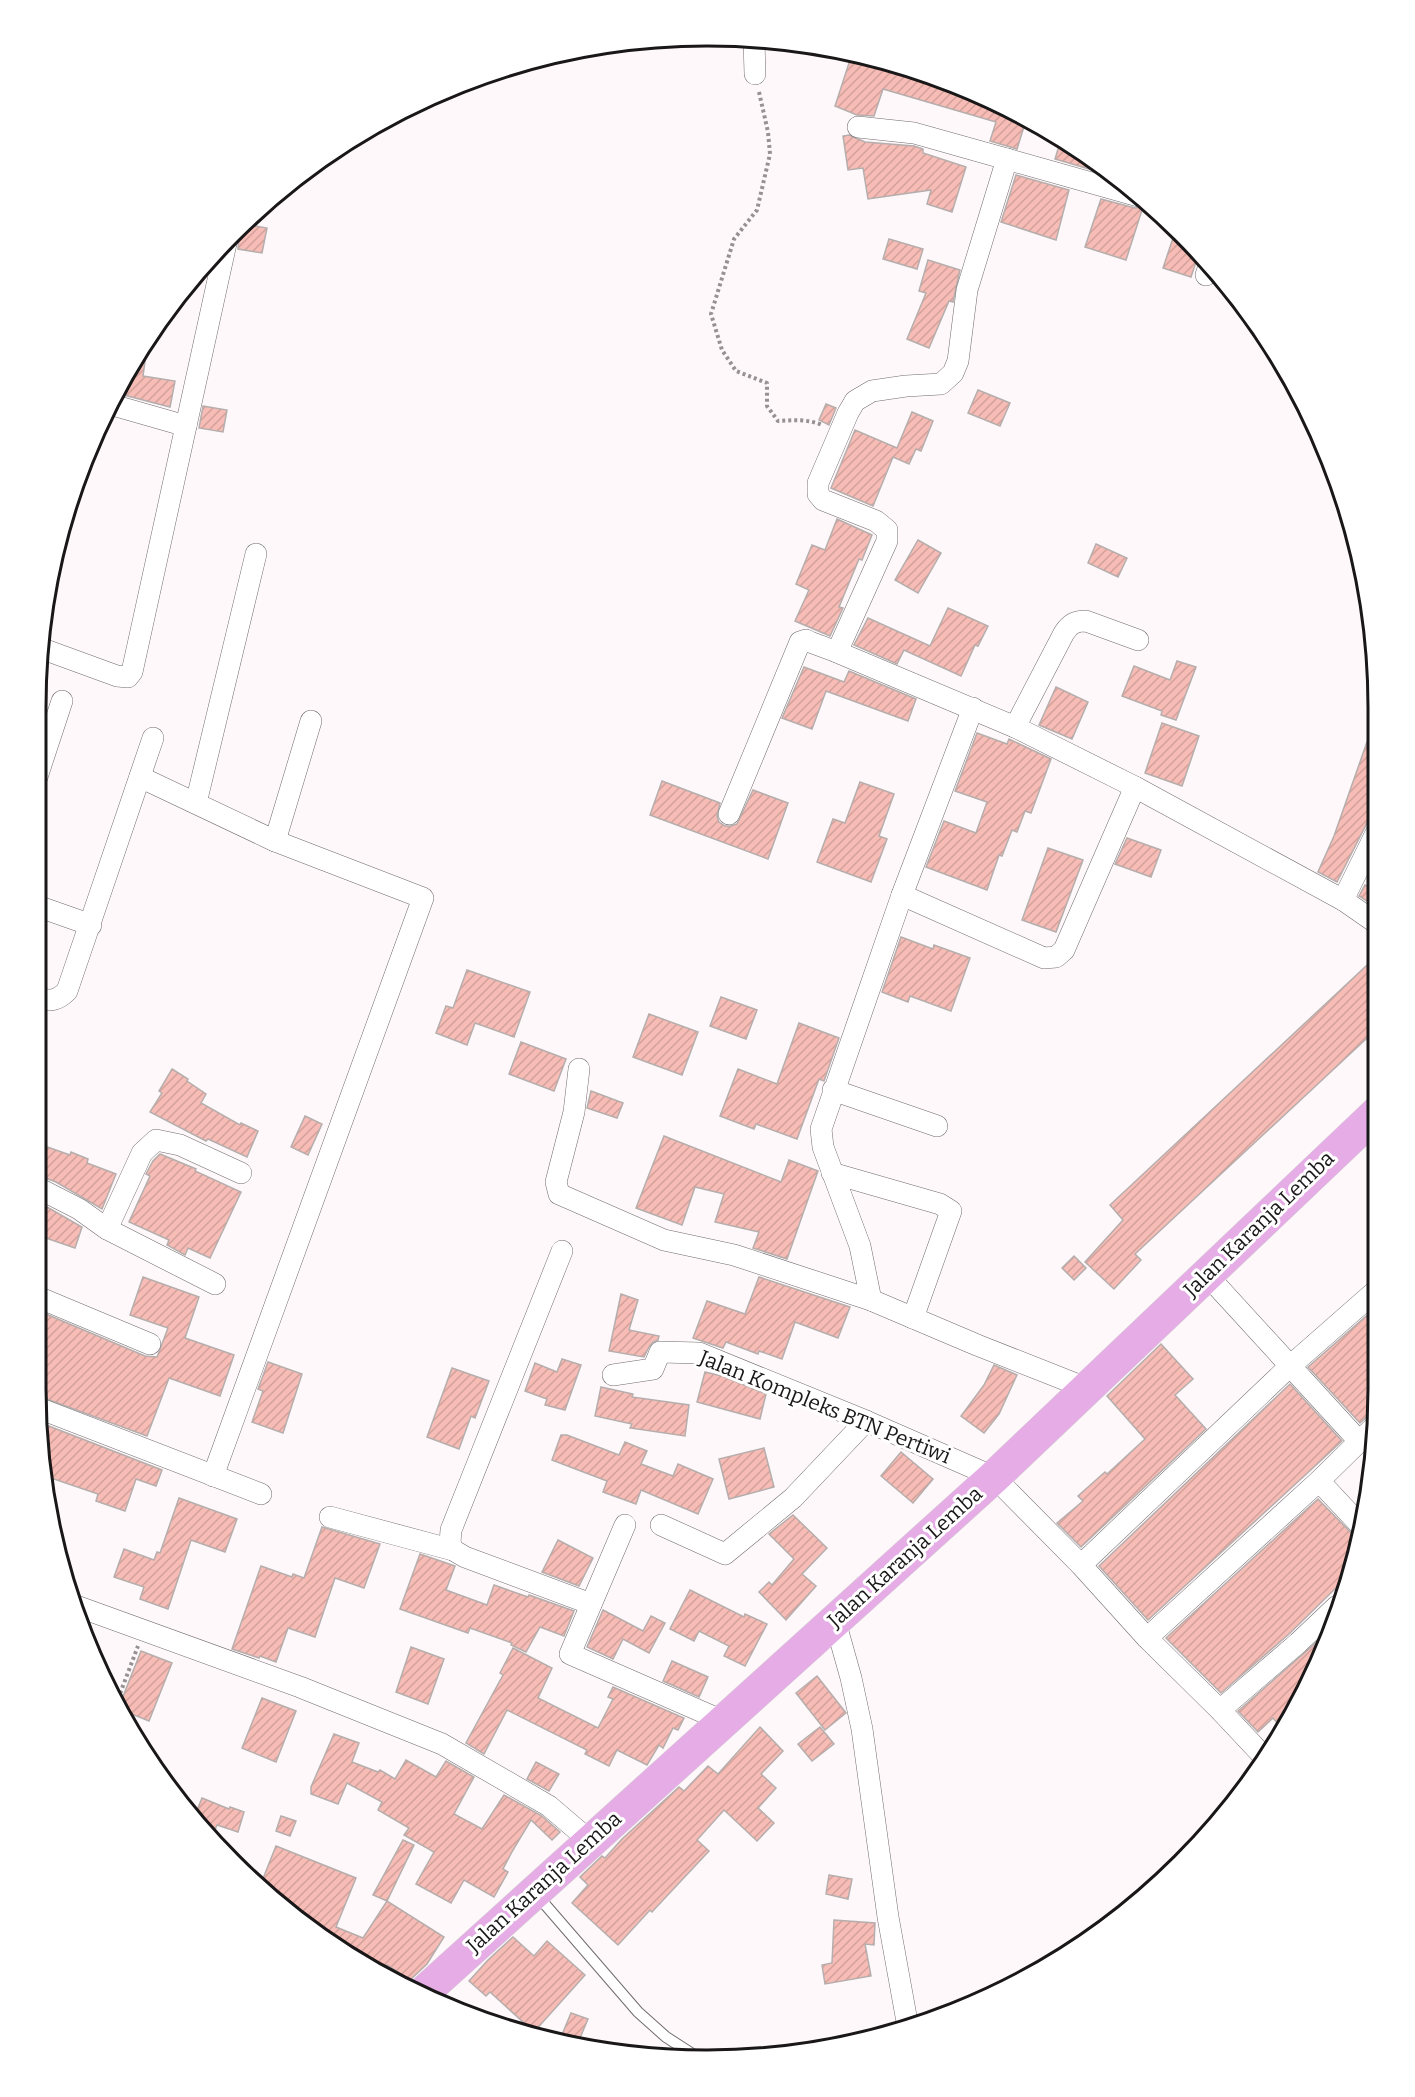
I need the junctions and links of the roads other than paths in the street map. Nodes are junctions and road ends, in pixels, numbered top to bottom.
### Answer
1 (754, 48) edge
2 (755, 74) road end
3 (858, 127) dead end
4 (1007, 159) junction
5 (1119, 191) edge
6 (223, 259) edge
7 (119, 407) edge
8 (186, 426) junction
9 (256, 554) dead end
10 (1138, 640) dead end
11 (49, 651) edge
12 (837, 652) junction
13 (62, 701) dead end
14 (973, 708) junction
15 (311, 722) dead end
16 (1015, 727) junction
17 (153, 738) dead end
18 (46, 748) edge
19 (140, 777) junction
20 (1134, 787) junction
21 (196, 803) junction
22 (729, 814) dead end
23 (275, 841) junction
24 (1368, 849) edge
25 (902, 896) junction
26 (1343, 900) junction
27 (46, 909) edge
28 (1368, 910) edge
29 (90, 925) junction
30 (46, 1001) edge
31 (579, 1069) dead end
32 (833, 1090) junction
33 (1368, 1121) edge
34 (937, 1126) dead end
35 (241, 1173) dead end
36 (832, 1173) junction
37 (46, 1196) edge
38 (107, 1230) junction
39 (562, 1251) dead end
40 (1207, 1275) junction
41 (215, 1284) dead end
42 (1368, 1298) edge
43 (871, 1300) junction
44 (46, 1301) edge
45 (913, 1318) junction
46 (150, 1344) dead end
47 (1289, 1367) junction
48 (613, 1375) dead end
49 (1086, 1388) junction
50 (47, 1411) edge
51 (866, 1421) junction
52 (1367, 1432) edge
53 (1358, 1440) junction
54 (213, 1476) junction
55 (994, 1477) junction
56 (1319, 1481) junction
57 (261, 1494) dead end
58 (330, 1517) dead end
59 (1356, 1520) edge
60 (625, 1525) dead end
61 (661, 1525) dead end
62 (453, 1550) junction
63 (1081, 1565) junction
64 (591, 1604) junction
65 (85, 1609) edge
66 (1328, 1614) edge
67 (835, 1621) junction
68 (1147, 1638) junction
69 (1220, 1710) junction
70 (723, 1721) junction
71 (1260, 1752) edge
72 (590, 1841) junction
73 (534, 1892) junction
74 (429, 1988) edge
75 (907, 2019) edge
76 (685, 2049) edge

1 - 2 street
3 - 4 street
4 - 5 street
4 - 12 street
6 - 8 street
7 - 8 street
8 - 11 street
9 - 21 street
10 - 16 street
12 - 14 street
12 - 22 street
13 - 18 street
14 - 16 street
14 - 25 street
15 - 23 street
16 - 20 street
17 - 19 street
19 - 21 street
19 - 29 street
20 - 25 street
20 - 26 street
21 - 23 street
23 - 54 street
24 - 26 street
25 - 32 street
26 - 28 street
27 - 29 street
29 - 30 street
31 - 43 street
32 - 34 street
32 - 36 street
33 - 40 main road, Jalan Karanja Lemba
35 - 38 street
36 - 43 street
36 - 45 street
37 - 38 street
38 - 41 street
39 - 62 street
40 - 47 street
40 - 49 main road, Jalan Karanja Lemba
42 - 47 street
43 - 45 street
44 - 46 street
45 - 49 street
47 - 53 street
47 - 63 street
48 - 51 street, Jalan Kompleks BTN Pertiwi
49 - 55 main road, Jalan Karanja Lemba
50 - 54 street
51 - 55 street, Jalan Kompleks BTN Pertiwi
51 - 61 street
52 - 53 street
53 - 56 street
54 - 57 street
55 - 63 street, Jalan Kompleks BTN Pertiwi
55 - 67 main road, Jalan Karanja Lemba
56 - 59 street
56 - 68 street
58 - 62 street
60 - 64 street
62 - 64 street
63 - 68 street, Jalan Kompleks BTN Pertiwi
64 - 70 street
65 - 72 street
66 - 69 street
67 - 70 main road, Jalan Karanja Lemba
67 - 75 street
68 - 69 street, Jalan Kompleks BTN Pertiwi
69 - 71 street, Jalan Kompleks BTN Pertiwi
70 - 72 main road, Jalan Karanja Lemba
72 - 73 main road, Jalan Karanja Lemba
73 - 74 main road, Jalan Karanja Lemba
73 - 76 lane

